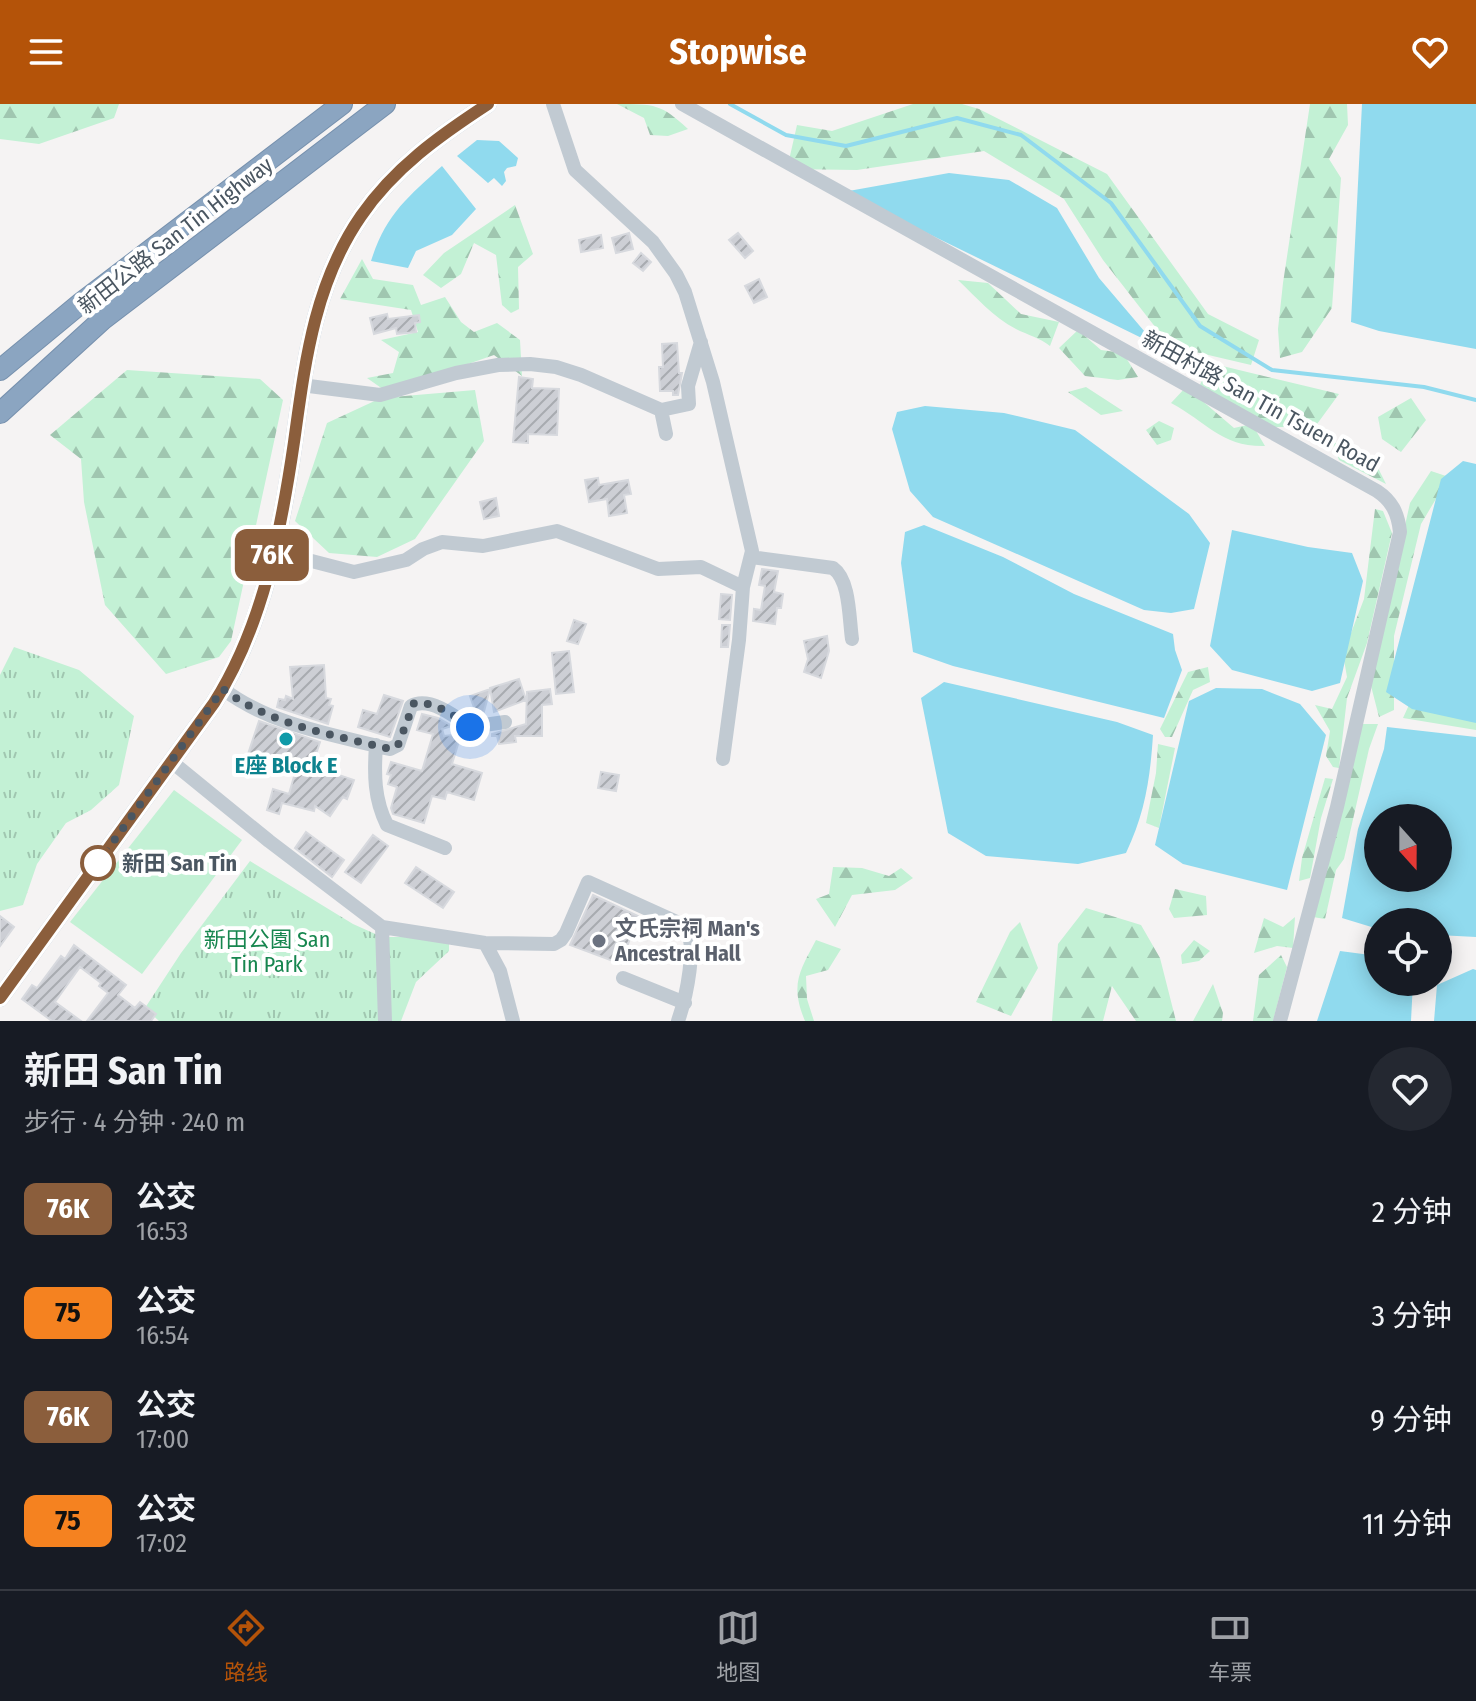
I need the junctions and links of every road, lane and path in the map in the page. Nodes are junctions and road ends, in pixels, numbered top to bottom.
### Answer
1 (342, 104) edge
2 (385, 104) edge
3 (488, 104) edge
4 (553, 104) edge
5 (682, 104) edge
6 (701, 341) junction
7 (0, 370) edge
8 (301, 385) junction
9 (661, 410) junction
10 (0, 413) edge
11 (666, 434) dead end
12 (273, 551) junction
13 (751, 557) junction
14 (743, 587) junction
15 (852, 639) dead end
16 (223, 689) junction
17 (505, 722) dead end
18 (376, 745) junction
19 (723, 759) dead end
20 (172, 762) junction
21 (445, 848) dead end
22 (382, 927) junction
23 (485, 943) junction
24 (623, 978) dead end
25 (2, 990) edge
26 (685, 1003) junction
27 (385, 1021) edge
28 (513, 1021) edge
29 (678, 1021) edge
30 (1280, 1021) edge

1 - 7 highway, 新田公路 San Tin Highway
2 - 10 highway, 新田公路 San Tin Highway
3 - 8 main road
4 - 6 street
5 - 30 street, 新田村路 San Tin Tsuen Road
6 - 9 street
6 - 13 street
8 - 9 street
8 - 12 main road
9 - 11 street
12 - 14 street
12 - 16 main road
13 - 14 street
13 - 15 street
14 - 19 street
16 - 18 street
16 - 20 main road
17 - 18 street
18 - 21 street
20 - 22 street
20 - 25 main road
22 - 23 street
22 - 27 street
23 - 26 street
23 - 28 street
24 - 26 street
26 - 29 street

